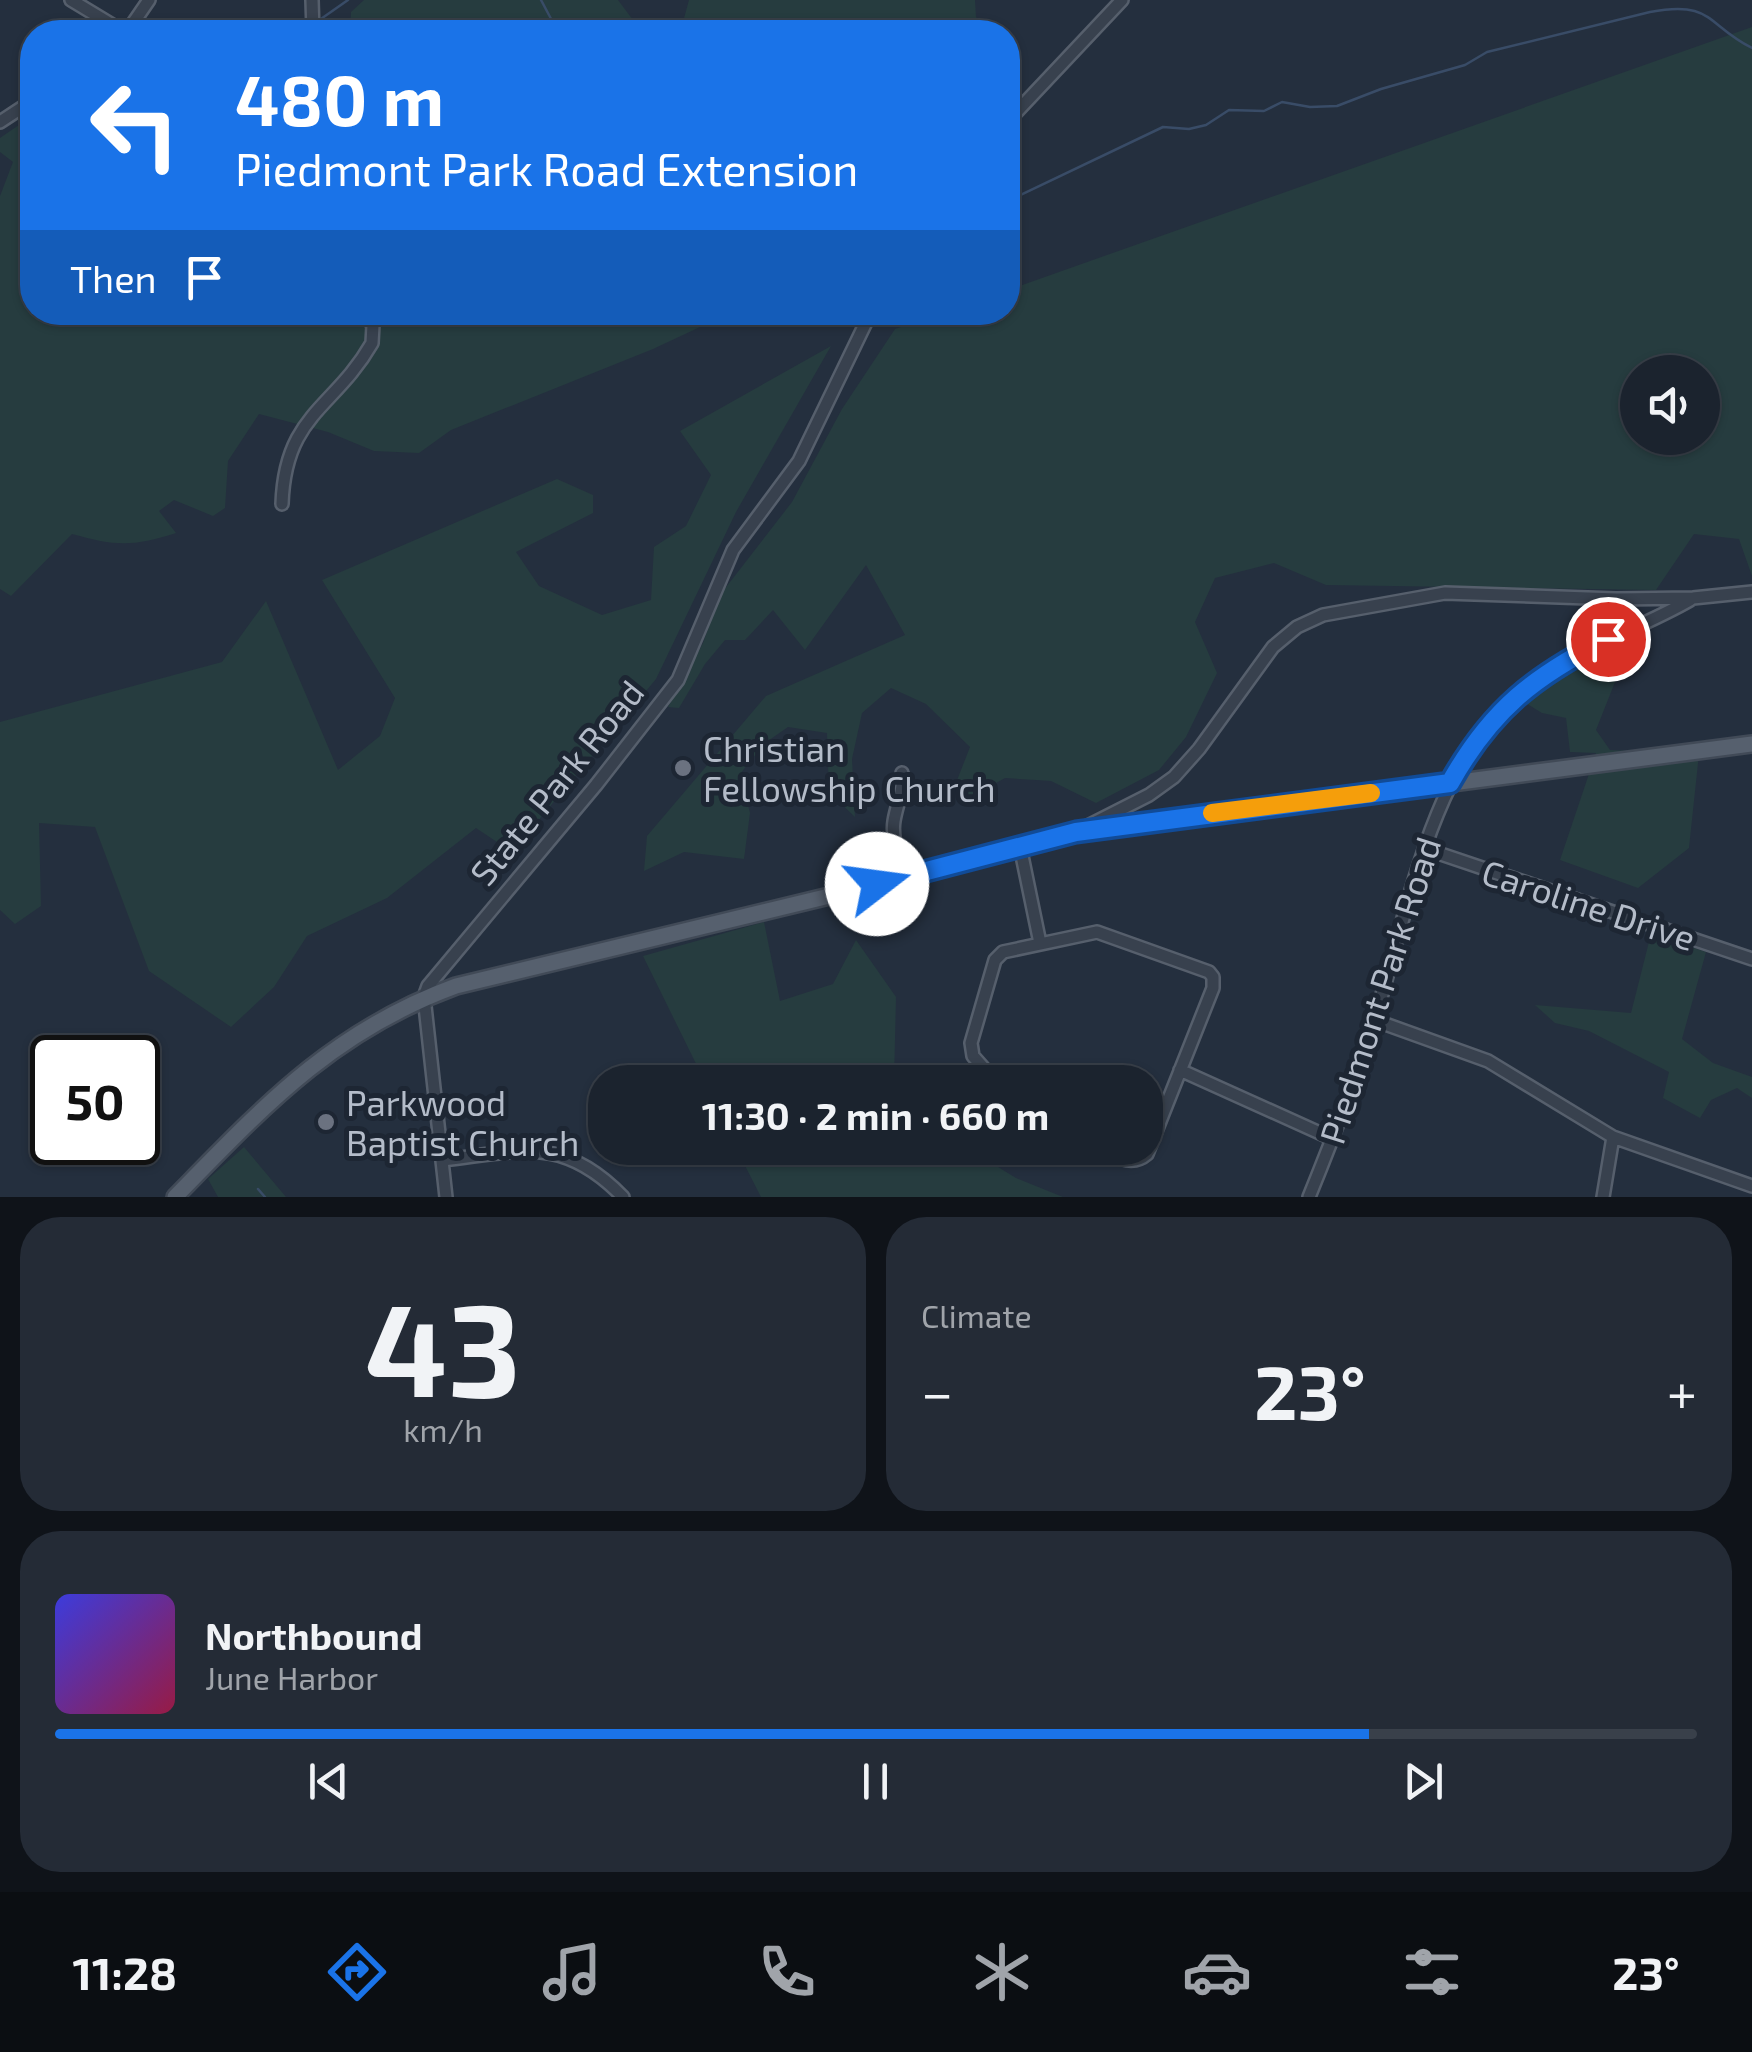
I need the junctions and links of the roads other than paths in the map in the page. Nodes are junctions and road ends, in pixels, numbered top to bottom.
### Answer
1 (71, 0) edge
2 (1122, 0) edge
3 (105, 20) edge
4 (1020, 107) edge
5 (373, 325) edge
6 (865, 325) edge
7 (282, 504) dead end
8 (1752, 592) edge
9 (1694, 598) junction
10 (1752, 744) edge
11 (902, 773) dead end
12 (1450, 783) junction
13 (1076, 832) junction
14 (1020, 846) junction
15 (1426, 849) junction
16 (904, 877) junction
17 (1040, 942) junction
18 (1752, 958) edge
19 (424, 998) junction
20 (1374, 1020) junction
21 (981, 1065) edge
22 (1180, 1070) junction
23 (1163, 1115) edge
24 (1614, 1137) junction
25 (1332, 1139) junction
26 (443, 1160) junction
27 (1752, 1186) edge
28 (175, 1197) edge
29 (446, 1197) edge
30 (623, 1197) edge
31 (1310, 1197) edge
32 (1603, 1197) edge

1 - 3 street
2 - 4 street
5 - 7 street
6 - 19 street, State Park Road
8 - 9 street
9 - 12 street, Piedmont Park Road
9 - 13 street
10 - 12 main road
11 - 16 street
12 - 13 main road
12 - 15 street, Piedmont Park Road
13 - 14 main road
14 - 16 main road
14 - 17 street
15 - 18 street, Caroline Drive
15 - 20 street, Piedmont Park Road
16 - 19 main road
17 - 21 street
17 - 22 street
19 - 26 street
19 - 28 main road
20 - 24 street
20 - 25 street, Piedmont Park Road
22 - 23 street
22 - 25 street
24 - 27 street
24 - 32 street
25 - 31 street, Piedmont Park Road
26 - 29 street
26 - 30 street

